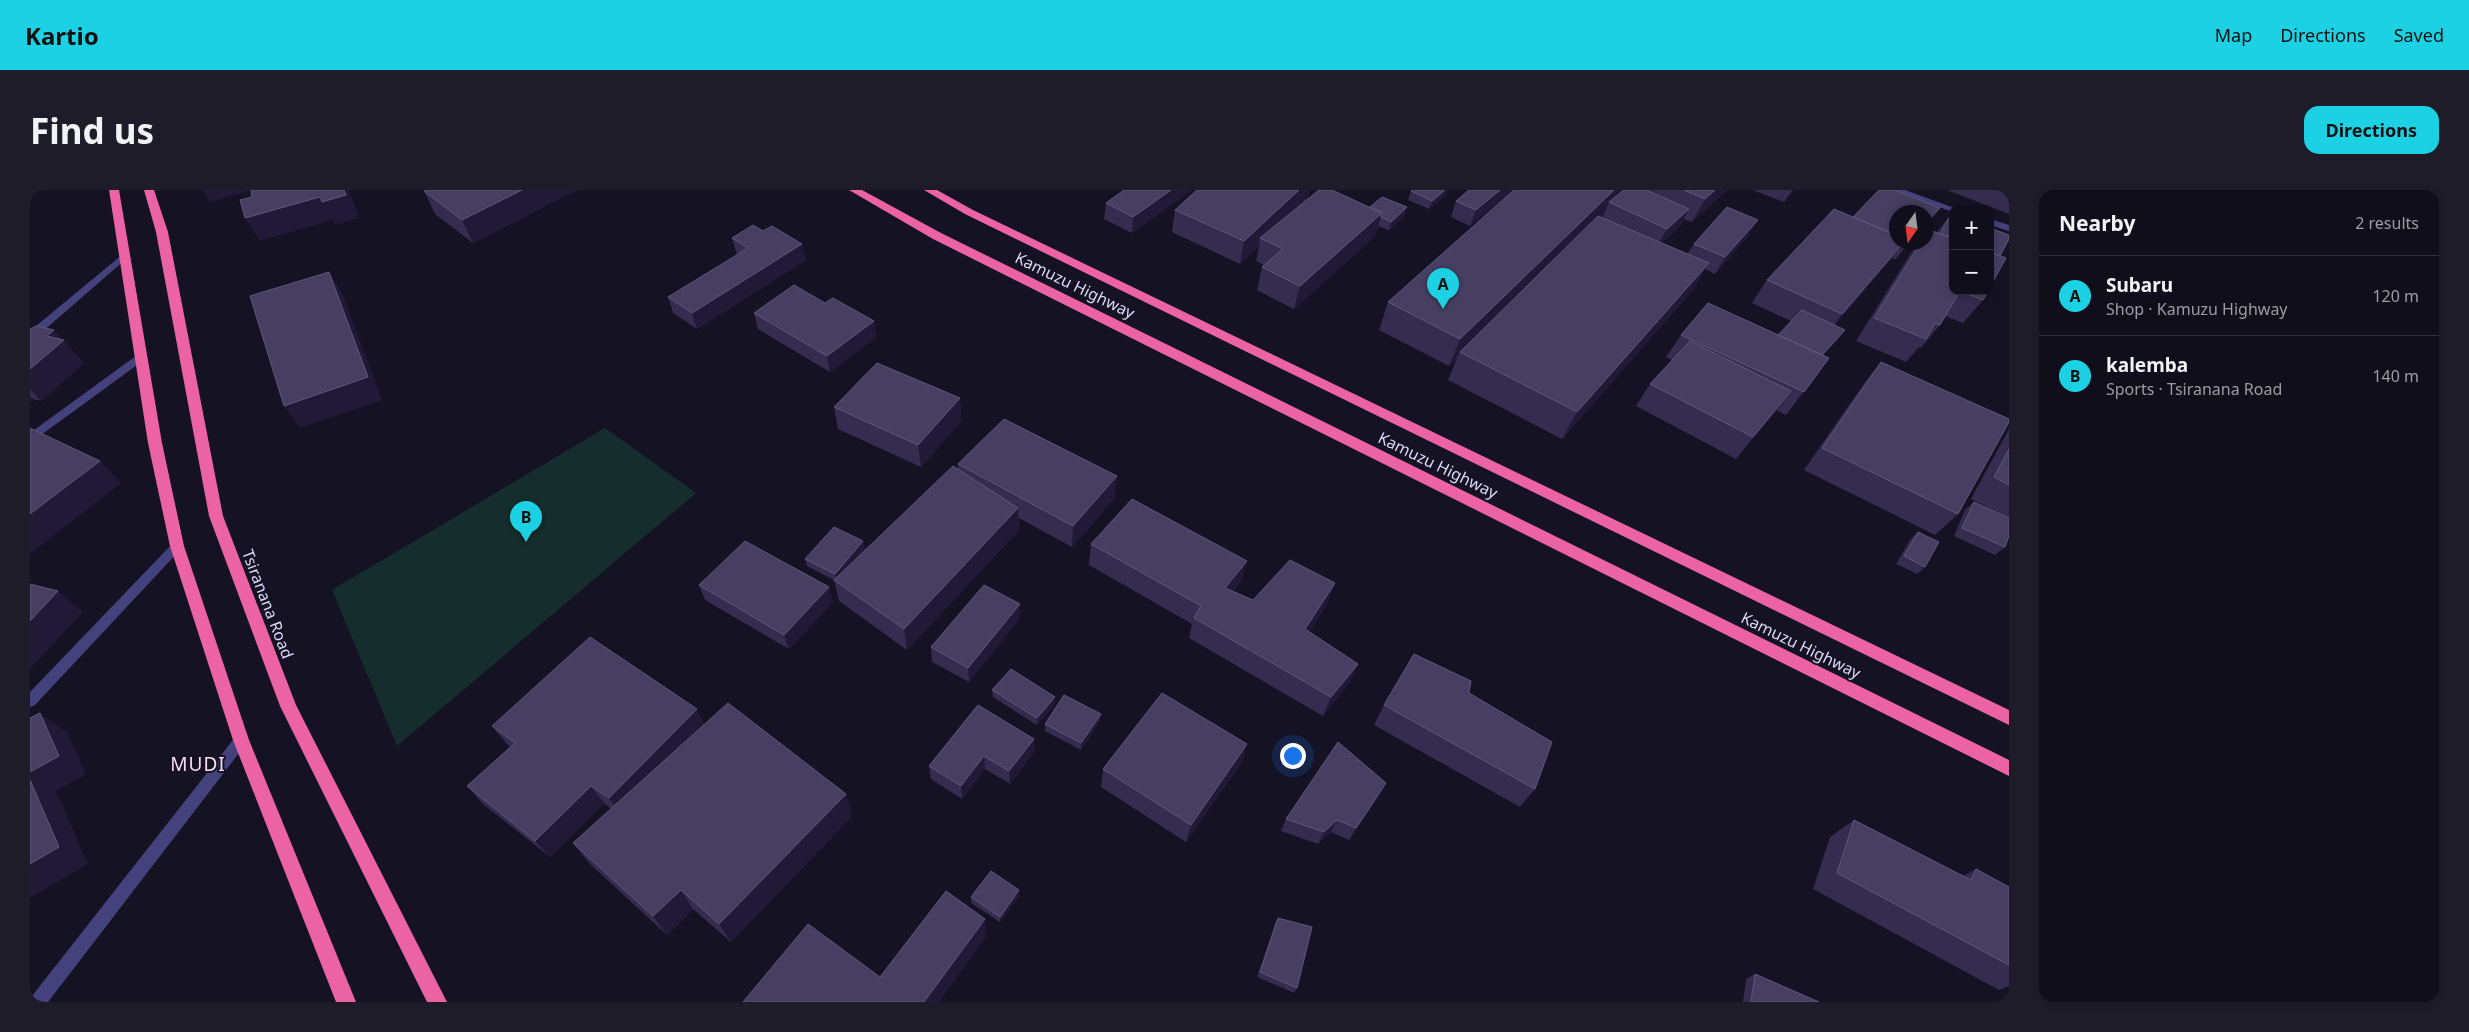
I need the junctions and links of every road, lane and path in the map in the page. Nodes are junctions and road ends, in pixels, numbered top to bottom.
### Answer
1 (114, 190) edge
2 (150, 190) edge
3 (854, 190) edge
4 (929, 190) edge
5 (1896, 190) edge
6 (1949, 208) edge
7 (1994, 223) edge
8 (2009, 228) edge
9 (123, 257) junction
10 (30, 336) edge
11 (140, 357) junction
12 (30, 439) edge
13 (178, 546) junction
14 (30, 701) edge
15 (2009, 718) edge
16 (241, 740) junction
17 (2009, 768) edge
18 (38, 1002) edge
19 (346, 1002) edge
20 (437, 1002) edge

1 - 9 highway
2 - 20 highway, Tsiranana Road
3 - 17 highway, Kamuzu Highway
4 - 15 highway, Kamuzu Highway
5 - 6 street
7 - 8 street
9 - 10 street
9 - 11 highway
11 - 12 street
11 - 13 highway
13 - 14 street
13 - 16 highway
16 - 18 street
16 - 19 highway

